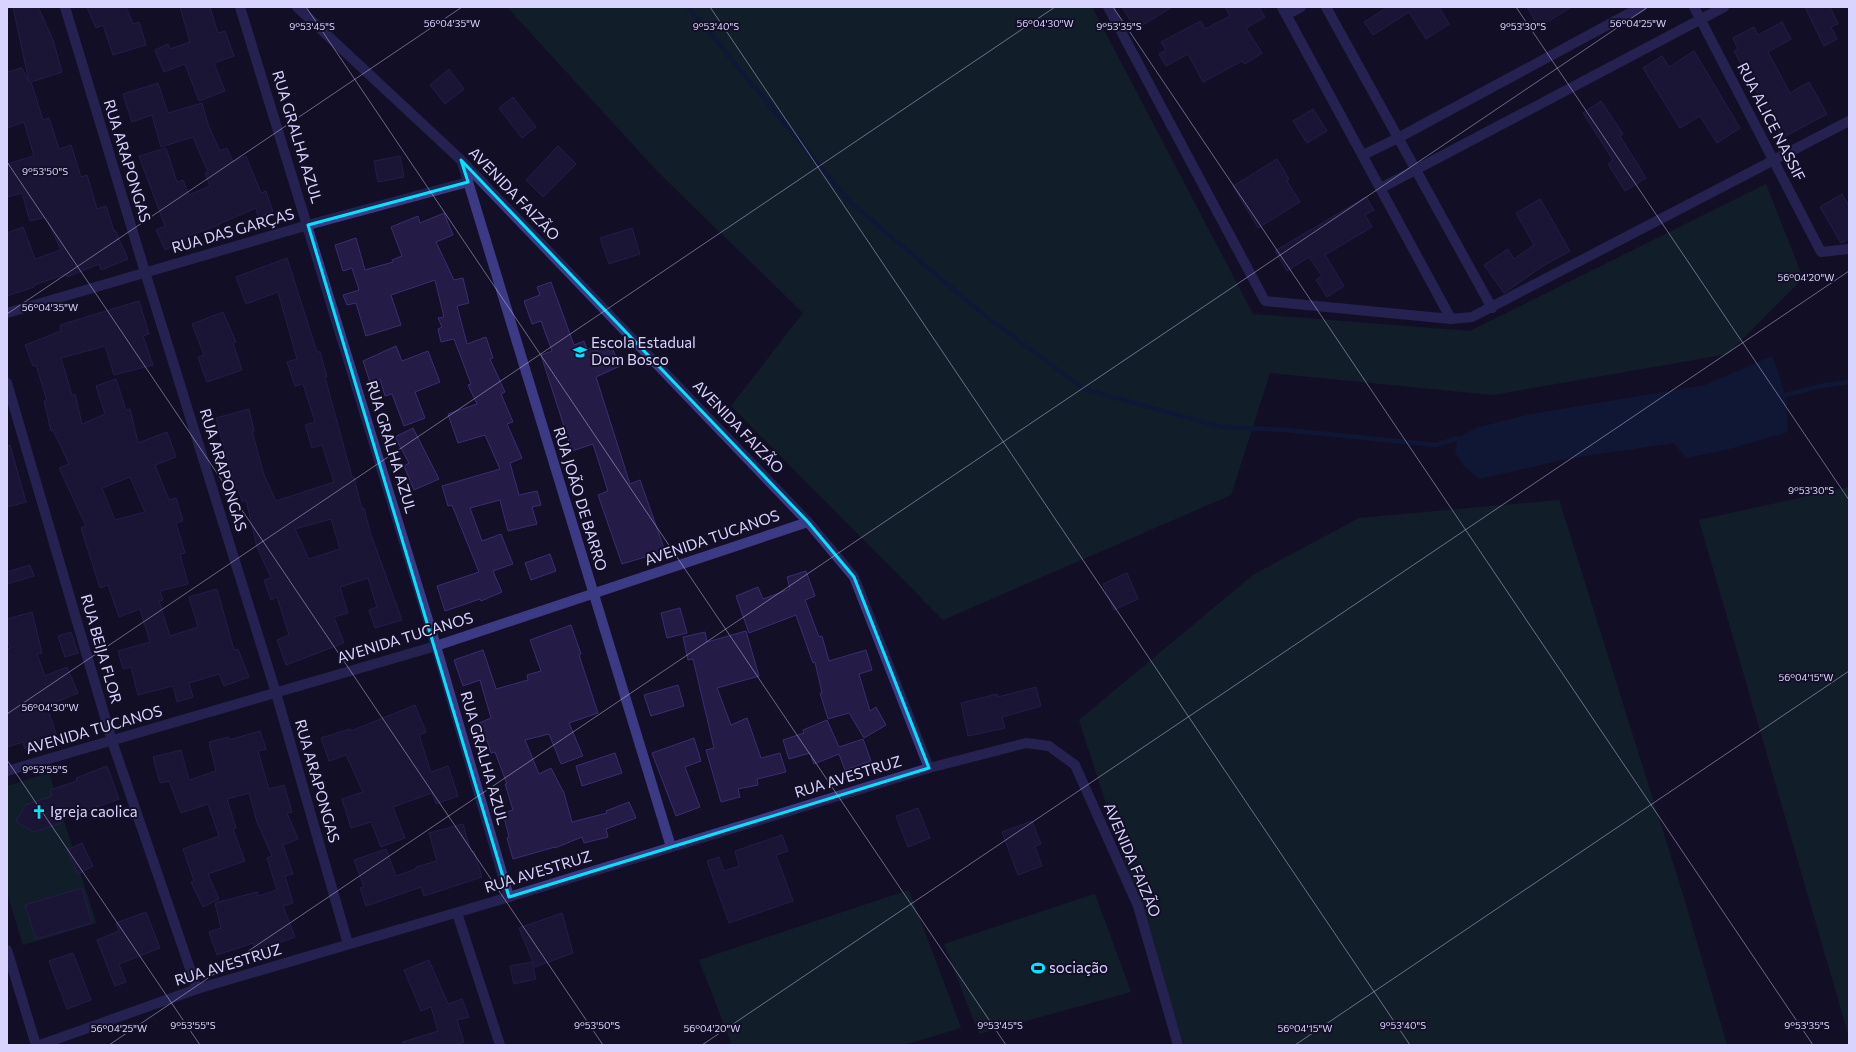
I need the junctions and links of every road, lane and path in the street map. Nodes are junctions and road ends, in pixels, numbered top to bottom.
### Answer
1 (64, 7) edge
2 (240, 7) edge
3 (297, 7) edge
4 (1108, 7) edge
5 (1301, 7) edge
6 (1326, 7) edge
7 (1641, 7) edge
8 (1694, 7) edge
9 (1724, 7) edge
10 (1284, 11) edge
11 (1701, 19) junction
12 (1849, 121) edge
13 (1398, 138) junction
14 (1363, 155) junction
15 (461, 160) junction
16 (1774, 160) junction
17 (1416, 169) junction
18 (468, 182) junction
19 (1381, 188) junction
20 (308, 225) junction
21 (1849, 249) edge
22 (145, 272) junction
23 (1492, 308) junction
24 (7, 313) edge
25 (1451, 319) junction
26 (7, 383) edge
27 (808, 522) junction
28 (593, 594) junction
29 (436, 646) junction
30 (276, 692) junction
31 (112, 740) junction
32 (1048, 746) joint
33 (929, 768) junction
34 (7, 772) edge
35 (671, 847) junction
36 (509, 897) junction
37 (457, 913) junction
38 (348, 944) junction
39 (7, 950) edge
40 (197, 989) junction
41 (36, 1045) edge
42 (40, 1045) edge
43 (500, 1045) edge
44 (1178, 1045) edge

1 - 22 street, RUA ARAPONGAS
2 - 20 street, RUA GRALHA AZUL
3 - 15 street, AVENIDA FAIZÃO
4 - 25 street
5 - 10 street
6 - 13 street
7 - 13 street
8 - 11 street, RUA ALICE NASSIF
9 - 11 street
10 - 14 street
11 - 16 street, RUA ALICE NASSIF
11 - 17 street
12 - 16 street
13 - 14 street
13 - 17 street
14 - 19 street
15 - 18 street, RUA JOÃO DE BARRO
15 - 27 street, AVENIDA FAIZÃO
16 - 21 street, RUA ALICE NASSIF
16 - 23 street
17 - 19 street
17 - 23 street
18 - 20 street, RUA DAS GARÇAS
18 - 28 street, RUA JOÃO DE BARRO
19 - 25 street
20 - 22 street, RUA DAS GARÇAS
20 - 29 street, RUA GRALHA AZUL
22 - 24 street, RUA DAS GARÇAS
22 - 30 street, RUA ARAPONGAS
23 - 25 street
26 - 31 street, RUA BEIJA FLOR
27 - 28 street, AVENIDA TUCANOS
27 - 33 street, AVENIDA FAIZÃO
28 - 29 street, AVENIDA TUCANOS
28 - 35 street, RUA JOÃO DE BARRO
29 - 30 street, AVENIDA TUCANOS
29 - 36 street, RUA GRALHA AZUL
30 - 31 street, AVENIDA TUCANOS
30 - 38 street, RUA ARAPONGAS
31 - 34 street, AVENIDA TUCANOS
31 - 40 street, RUA BEIJA FLOR
32 - 33 street, RUA AVESTRUZ
32 - 44 street, AVENIDA FAIZÃO
33 - 35 street, RUA AVESTRUZ
35 - 36 street, RUA AVESTRUZ
36 - 37 street, RUA AVESTRUZ
37 - 38 street, RUA AVESTRUZ
37 - 43 street
38 - 40 street, RUA AVESTRUZ
39 - 41 street
40 - 42 street, RUA AVESTRUZ

